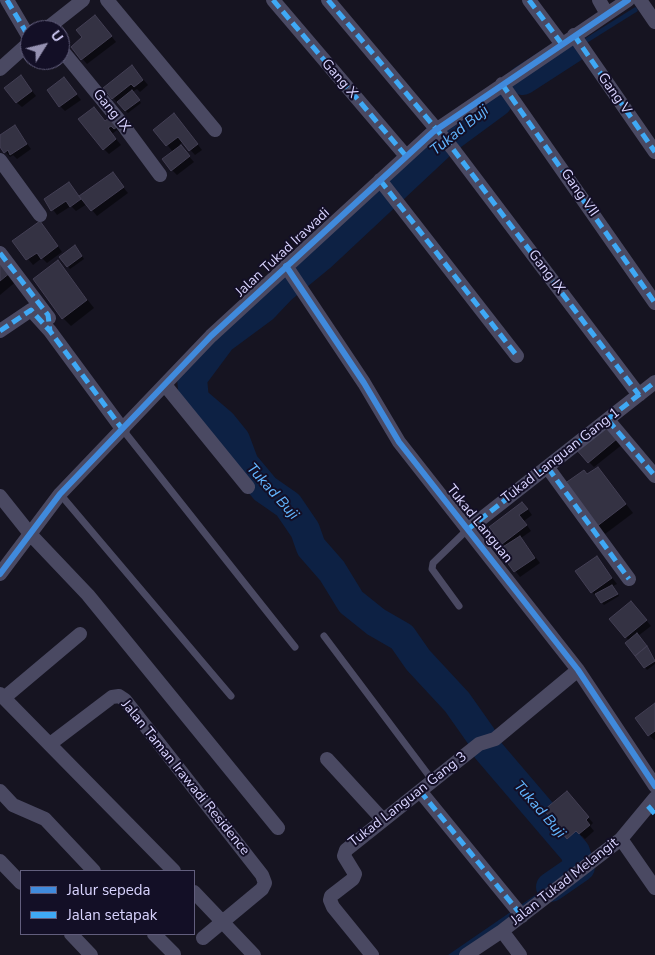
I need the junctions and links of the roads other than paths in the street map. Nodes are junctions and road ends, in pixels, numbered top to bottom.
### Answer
1 (8, 0) edge
2 (84, 0) edge
3 (107, 0) edge
4 (273, 0) edge
5 (328, 0) edge
6 (529, 0) edge
7 (599, 0) edge
8 (628, 0) edge
9 (640, 0) edge
10 (607, 14) junction
11 (58, 20) edge
12 (20, 22) edge
13 (655, 22) edge
14 (574, 35) junction
15 (561, 43) junction
16 (20, 50) edge
17 (70, 60) edge
18 (0, 69) edge
19 (505, 88) junction
20 (215, 130) dead end
21 (439, 132) junction
22 (655, 152) edge
23 (406, 156) junction
24 (0, 160) edge
25 (160, 175) dead end
26 (387, 189) junction
27 (40, 215) dead end
28 (0, 253) edge
29 (289, 270) junction
30 (655, 303) edge
31 (0, 331) edge
32 (50, 331) junction
33 (517, 356) dead end
34 (655, 382) edge
35 (165, 385) junction
36 (639, 395) junction
37 (608, 420) junction
38 (123, 430) junction
39 (548, 468) junction
40 (655, 476) edge
41 (248, 487) dead end
42 (60, 494) junction
43 (0, 496) edge
44 (467, 530) junction
45 (31, 534) junction
46 (0, 574) edge
47 (629, 579) dead end
48 (459, 606) dead end
49 (80, 634) dead end
50 (324, 636) dead end
51 (295, 647) dead end
52 (578, 670) junction
53 (2, 696) edge
54 (231, 696) dead end
55 (50, 744) junction
56 (327, 759) dead end
57 (433, 781) junction
58 (655, 786) edge
59 (0, 791) edge
60 (420, 791) junction
61 (655, 798) edge
62 (382, 820) junction
63 (278, 828) dead end
64 (621, 838) junction
65 (0, 861) edge
66 (93, 870) edge
67 (173, 870) edge
68 (20, 882) edge
69 (655, 888) edge
70 (195, 893) edge
71 (522, 916) junction
72 (222, 922) junction
73 (502, 931) junction
74 (72, 935) edge
75 (155, 935) edge
76 (202, 938) dead end
77 (174, 954) edge
78 (92, 955) edge
79 (254, 955) edge
80 (372, 955) edge
81 (466, 955) edge
82 (520, 955) edge

1 - 12 street
2 - 11 street
3 - 20 street
4 - 23 street, Gang X
5 - 21 street, Gang IX
6 - 15 street
7 - 10 street
8 - 10 street, Jalan Tukad Irawadi
9 - 13 street
10 - 14 street, Jalan Tukad Irawadi
14 - 15 street, Jalan Tukad Irawadi
14 - 22 street, Gang V
15 - 19 street, Jalan Tukad Irawadi
16 - 18 street
17 - 25 street, Gang IX
19 - 21 street, Jalan Tukad Irawadi
19 - 30 street, Gang VII
21 - 23 street, Jalan Tukad Irawadi
21 - 36 street, Gang IX
23 - 26 street, Jalan Tukad Irawadi
24 - 27 street
26 - 29 street, Jalan Tukad Irawadi
26 - 33 street
28 - 32 street
29 - 35 street, Jalan Tukad Irawadi
29 - 44 street, Tukad Languan
31 - 32 street
32 - 38 street
34 - 36 street, Tukad Languan Gang 1
35 - 38 street, Jalan Tukad Irawadi
35 - 41 street
36 - 37 street, Tukad Languan Gang 1
37 - 39 street, Tukad Languan Gang 1
37 - 40 street
38 - 42 street, Jalan Tukad Irawadi
38 - 51 lane
39 - 44 street, Tukad Languan Gang 1
39 - 47 street
42 - 45 street, Jalan Tukad Irawadi
42 - 54 lane
43 - 45 street
44 - 48 lane
44 - 52 street, Tukad Languan
45 - 46 street, Jalan Tukad Irawadi
45 - 63 street
49 - 53 street
50 - 57 lane
52 - 57 street, Tukad Languan Gang 3
52 - 58 street, Tukad Languan
53 - 55 street
55 - 67 street
55 - 72 street, Jalan Taman Irawadi Residence
56 - 62 street
57 - 60 street, Tukad Languan Gang 3
59 - 66 street
60 - 62 street, Tukad Languan Gang 3
60 - 71 street
61 - 64 street, Jalan Tukad Melangit
62 - 80 street, Tukad Languan Gang 3
64 - 69 street
64 - 71 street, Jalan Tukad Melangit
65 - 68 street
70 - 72 street
71 - 73 street, Jalan Tukad Melangit
72 - 76 street, Jalan Taman Irawadi Residence
72 - 79 street
73 - 81 street, Jalan Tukad Melangit
73 - 82 street
74 - 78 street
75 - 77 street

